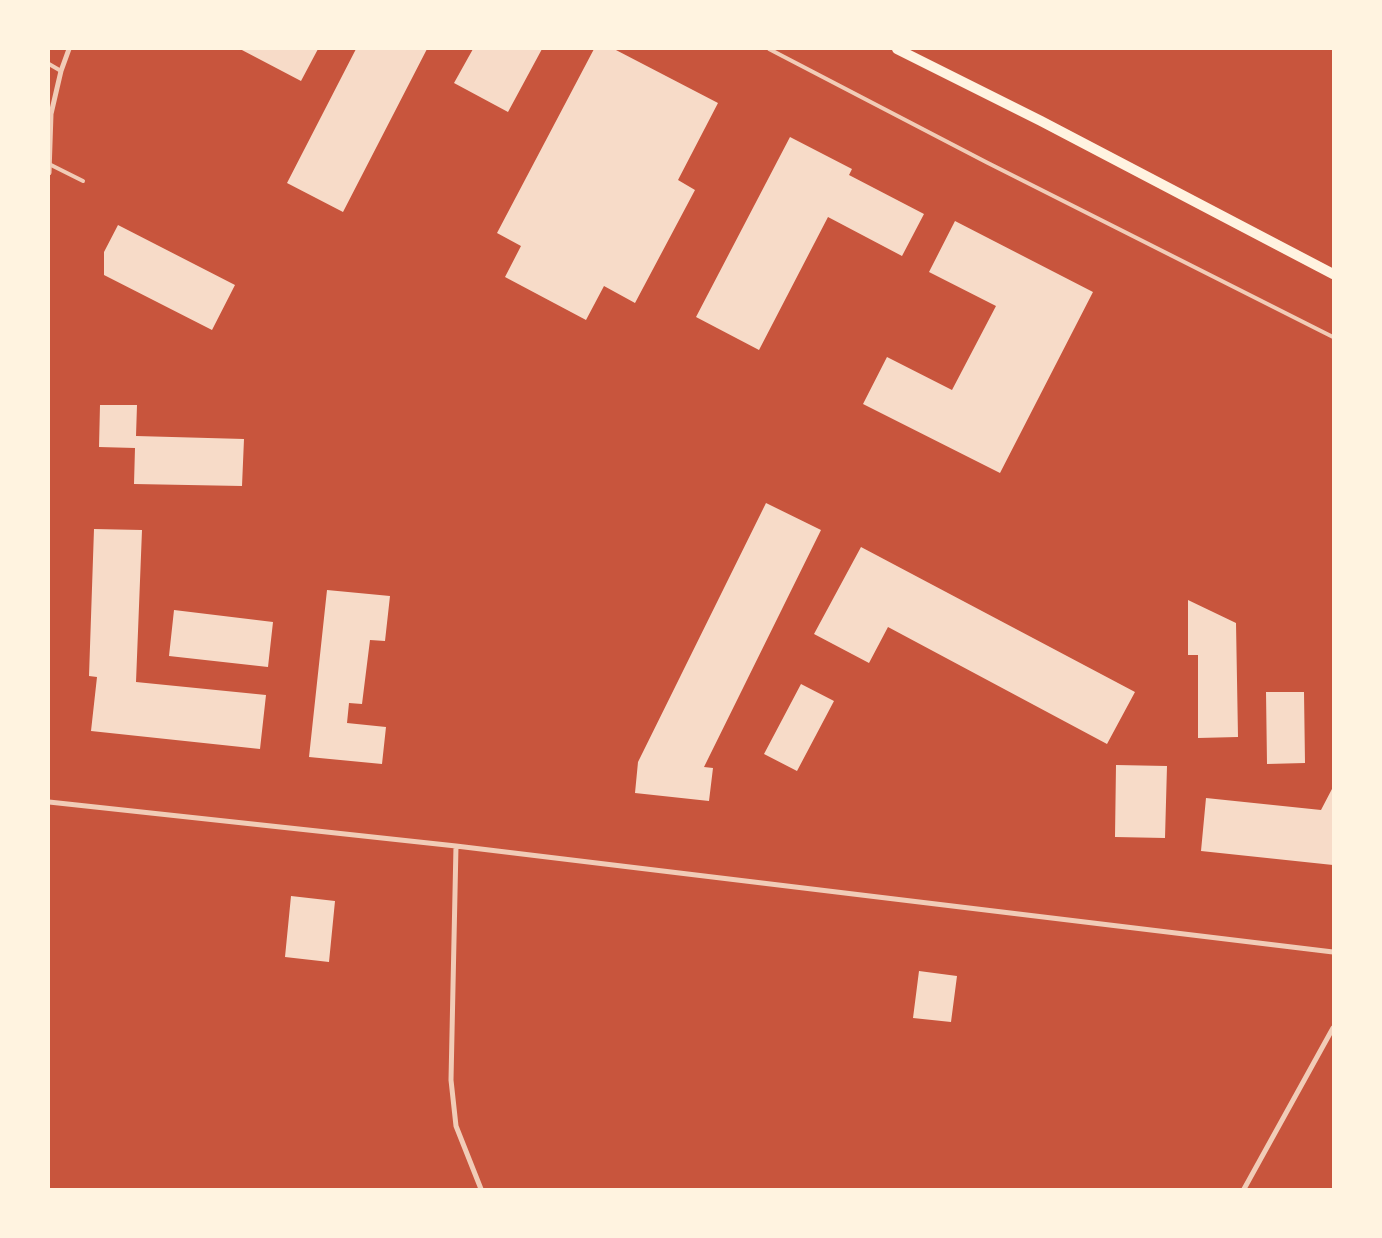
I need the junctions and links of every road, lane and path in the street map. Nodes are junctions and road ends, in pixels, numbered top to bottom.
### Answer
1 (69, 49) edge
2 (769, 49) edge
3 (897, 49) edge
4 (49, 64) edge
5 (61, 71) junction
6 (49, 164) edge
7 (49, 173) edge
8 (83, 180) dead end
9 (1333, 274) edge
10 (1333, 337) edge
11 (49, 802) edge
12 (456, 846) junction
13 (1333, 952) edge
14 (1333, 1028) edge
15 (481, 1189) edge
16 (1244, 1189) edge

1 - 5 street
2 - 10 lane
3 - 9 main road
4 - 5 lane
5 - 6 street
6 - 7 street
6 - 8 lane
11 - 12 street
12 - 13 street
12 - 15 street
14 - 16 street

